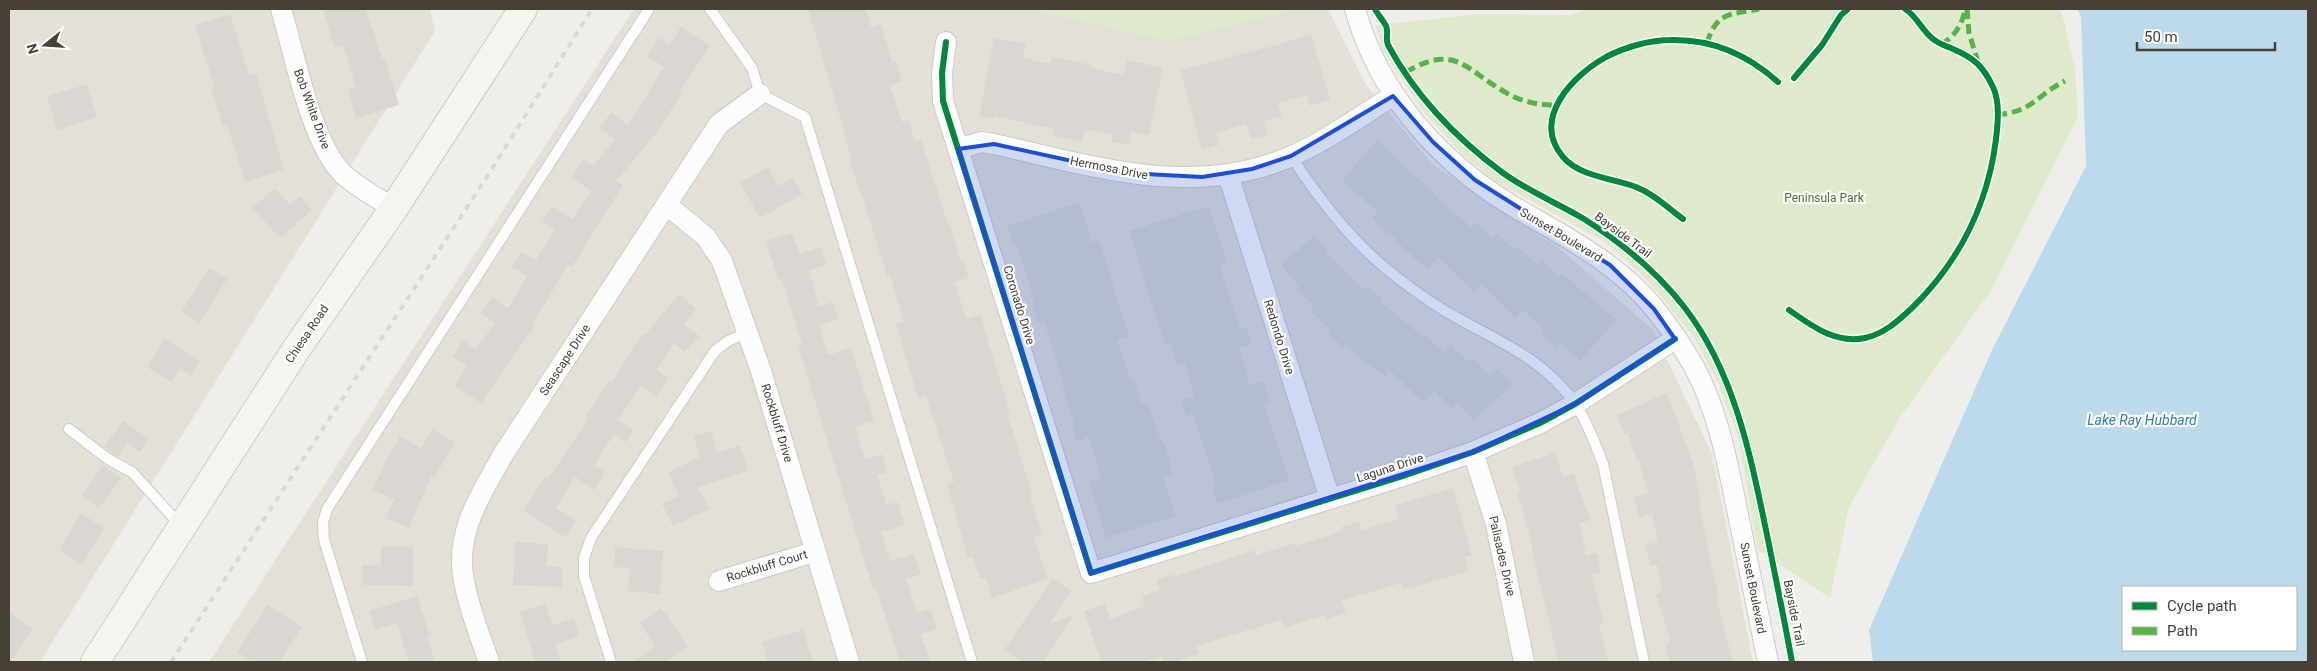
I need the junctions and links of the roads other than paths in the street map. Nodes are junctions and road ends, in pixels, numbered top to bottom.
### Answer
1 (281, 9) edge
2 (523, 9) edge
3 (649, 9) edge
4 (710, 9) edge
5 (1355, 9) edge
6 (946, 42) dead end
7 (760, 94) junction
8 (1393, 96) junction
9 (958, 149) junction
10 (1291, 156) junction
11 (1228, 174) junction
12 (667, 205) junction
13 (394, 208) junction
14 (747, 333) junction
15 (1675, 339) junction
16 (1575, 404) junction
17 (69, 429) dead end
18 (1473, 452) junction
19 (1330, 499) junction
20 (182, 527) junction
21 (814, 552) junction
22 (1091, 573) joint
23 (720, 581) dead end
24 (95, 662) edge
25 (362, 662) edge
26 (489, 662) edge
27 (611, 662) edge
28 (849, 662) edge
29 (972, 662) edge
30 (1524, 662) edge
31 (1644, 662) edge
32 (1768, 662) edge

1 - 13 street, Bob White Drive
2 - 13 main road, Chiesa Road
3 - 25 lane
4 - 7 lane
5 - 8 street, Sunset Boulevard
6 - 9 street, Coronado Drive
7 - 12 street, Seascape Drive
7 - 29 lane
8 - 10 street, Hermosa Drive
8 - 15 street, Sunset Boulevard
9 - 11 street, Hermosa Drive
9 - 22 street, Coronado Drive
10 - 11 street, Hermosa Drive
10 - 16 lane
11 - 19 street, Redondo Drive
12 - 14 street, Rockbluff Drive
12 - 26 street, Seascape Drive
13 - 20 main road, Chiesa Road
14 - 21 street, Rockbluff Drive
14 - 27 lane
15 - 16 street, Laguna Drive
15 - 32 street, Sunset Boulevard
16 - 18 street, Laguna Drive
16 - 31 lane
17 - 20 lane
18 - 19 street, Laguna Drive
18 - 30 street, Palisades Drive
19 - 22 street, Laguna Drive
20 - 24 main road, Chiesa Road
21 - 23 street, Rockbluff Court
21 - 28 street, Rockbluff Drive

